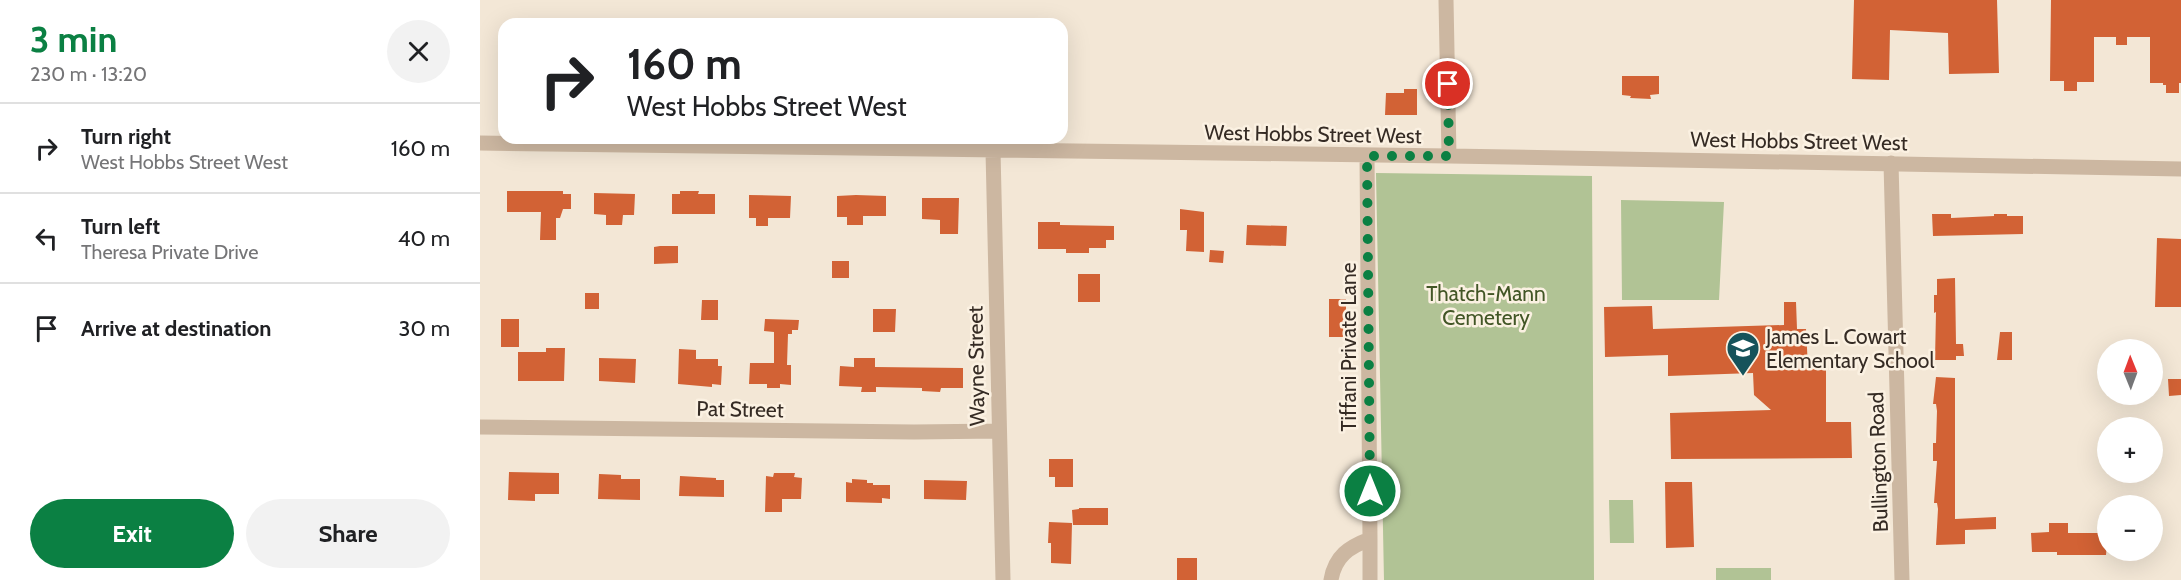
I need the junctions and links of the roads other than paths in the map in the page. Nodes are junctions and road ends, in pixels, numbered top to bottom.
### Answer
1 (1446, 0) edge
2 (480, 142) edge
3 (498, 142) edge
4 (594, 144) edge
5 (993, 151) junction
6 (1367, 156) junction
7 (1449, 156) junction
8 (1892, 163) junction
9 (2181, 169) edge
10 (480, 427) edge
11 (999, 431) junction
12 (1370, 539) junction
13 (1003, 580) edge
14 (1331, 580) edge
15 (1370, 580) edge
16 (1902, 580) edge

1 - 7 street
2 - 3 street, West Hobbs Street West
4 - 5 street, West Hobbs Street West
5 - 6 street, West Hobbs Street West
5 - 11 street, Wayne Street
6 - 7 street, West Hobbs Street West
6 - 12 street, Tiffani Private Lane
7 - 8 street, West Hobbs Street West
8 - 9 street, West Hobbs Street West
8 - 16 street, Bullington Road
10 - 11 street, Pat Street
11 - 13 street, Wayne Street
12 - 14 street
12 - 15 street, Tiffani Private Lane

